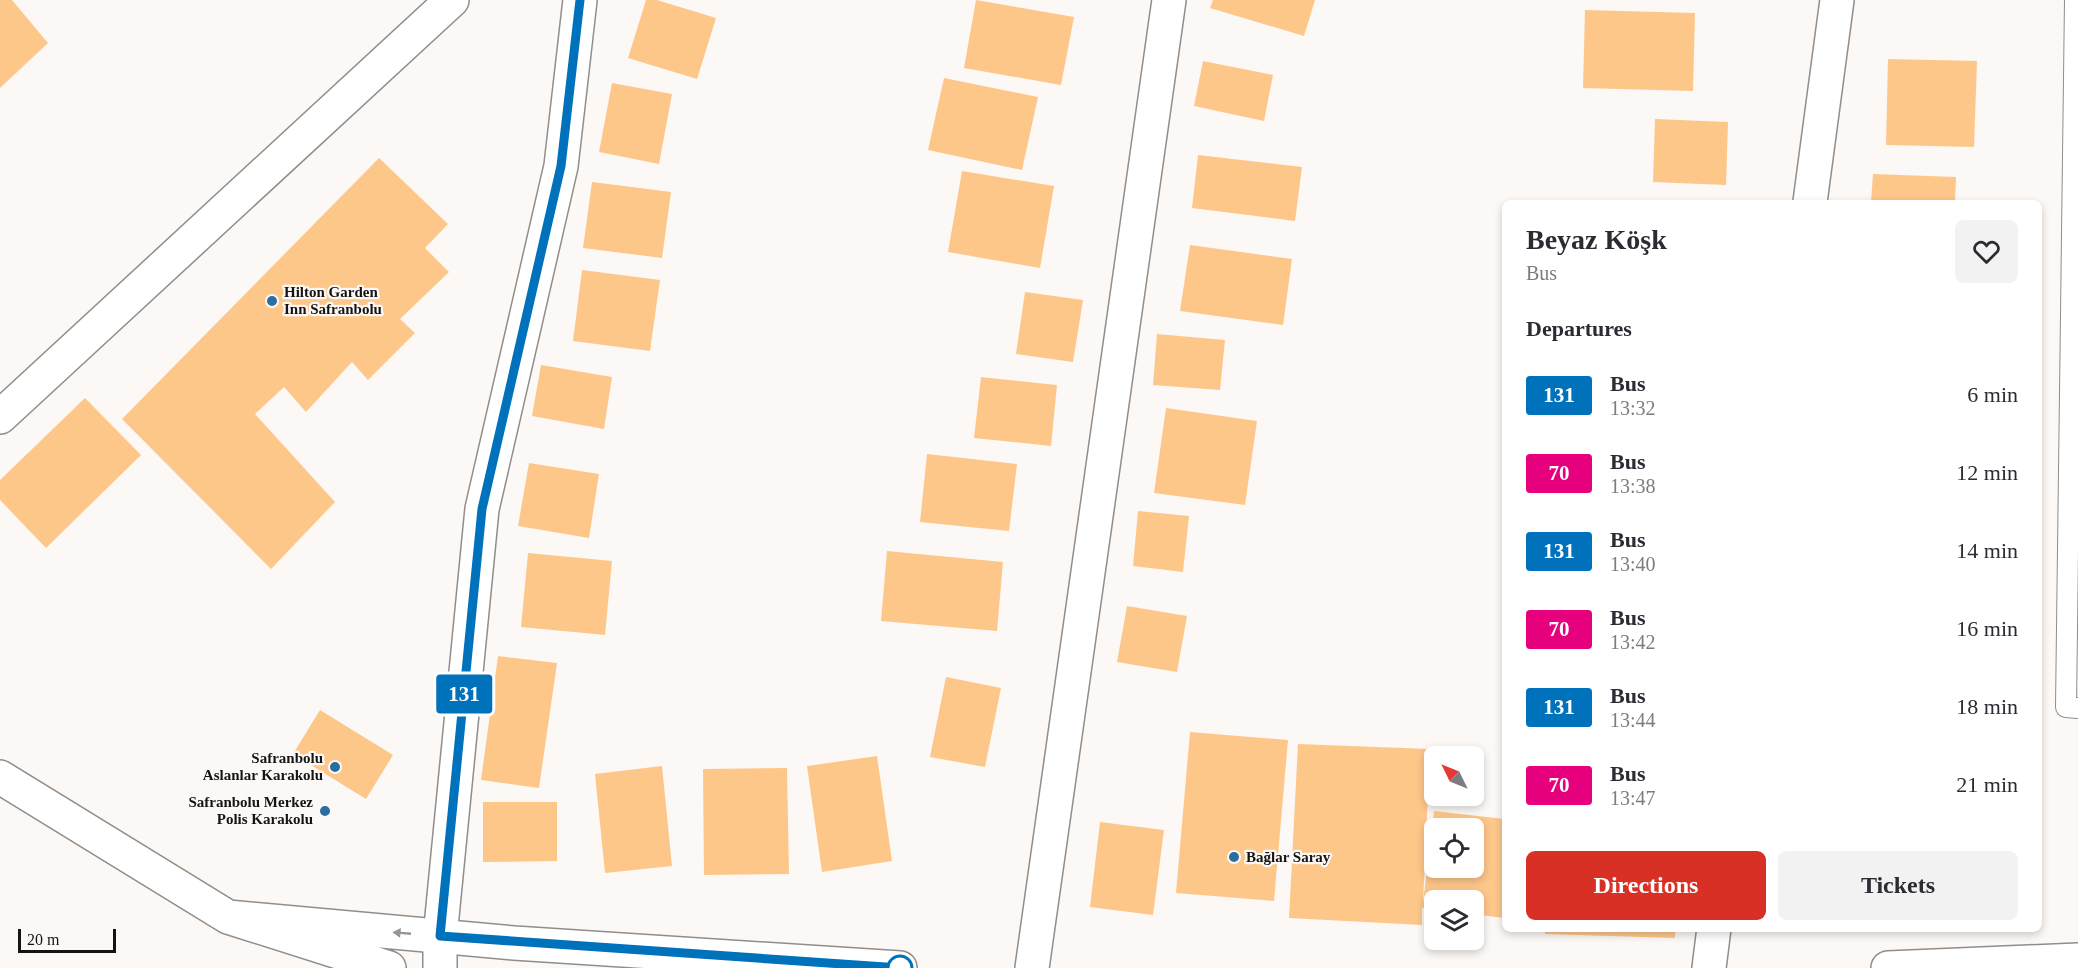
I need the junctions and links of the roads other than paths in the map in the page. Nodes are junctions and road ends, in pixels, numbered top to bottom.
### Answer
1 (452, 0) edge
2 (580, 0) edge
3 (1169, 0) edge
4 (1837, 0) edge
5 (2075, 0) edge
6 (1810, 200) edge
7 (0, 417) edge
8 (2078, 708) edge
9 (0, 777) edge
10 (228, 917) junction
11 (1714, 932) edge
12 (440, 952) edge
13 (2078, 960) edge
14 (389, 968) edge
15 (900, 968) edge
16 (1032, 968) edge
17 (1709, 968) edge
18 (1888, 968) edge

1 - 7 street
2 - 12 street
3 - 16 street
4 - 6 street
5 - 8 lane
9 - 10 street
12 -> 10 street
10 - 14 street
11 - 17 street
12 - 15 street
13 - 18 street

